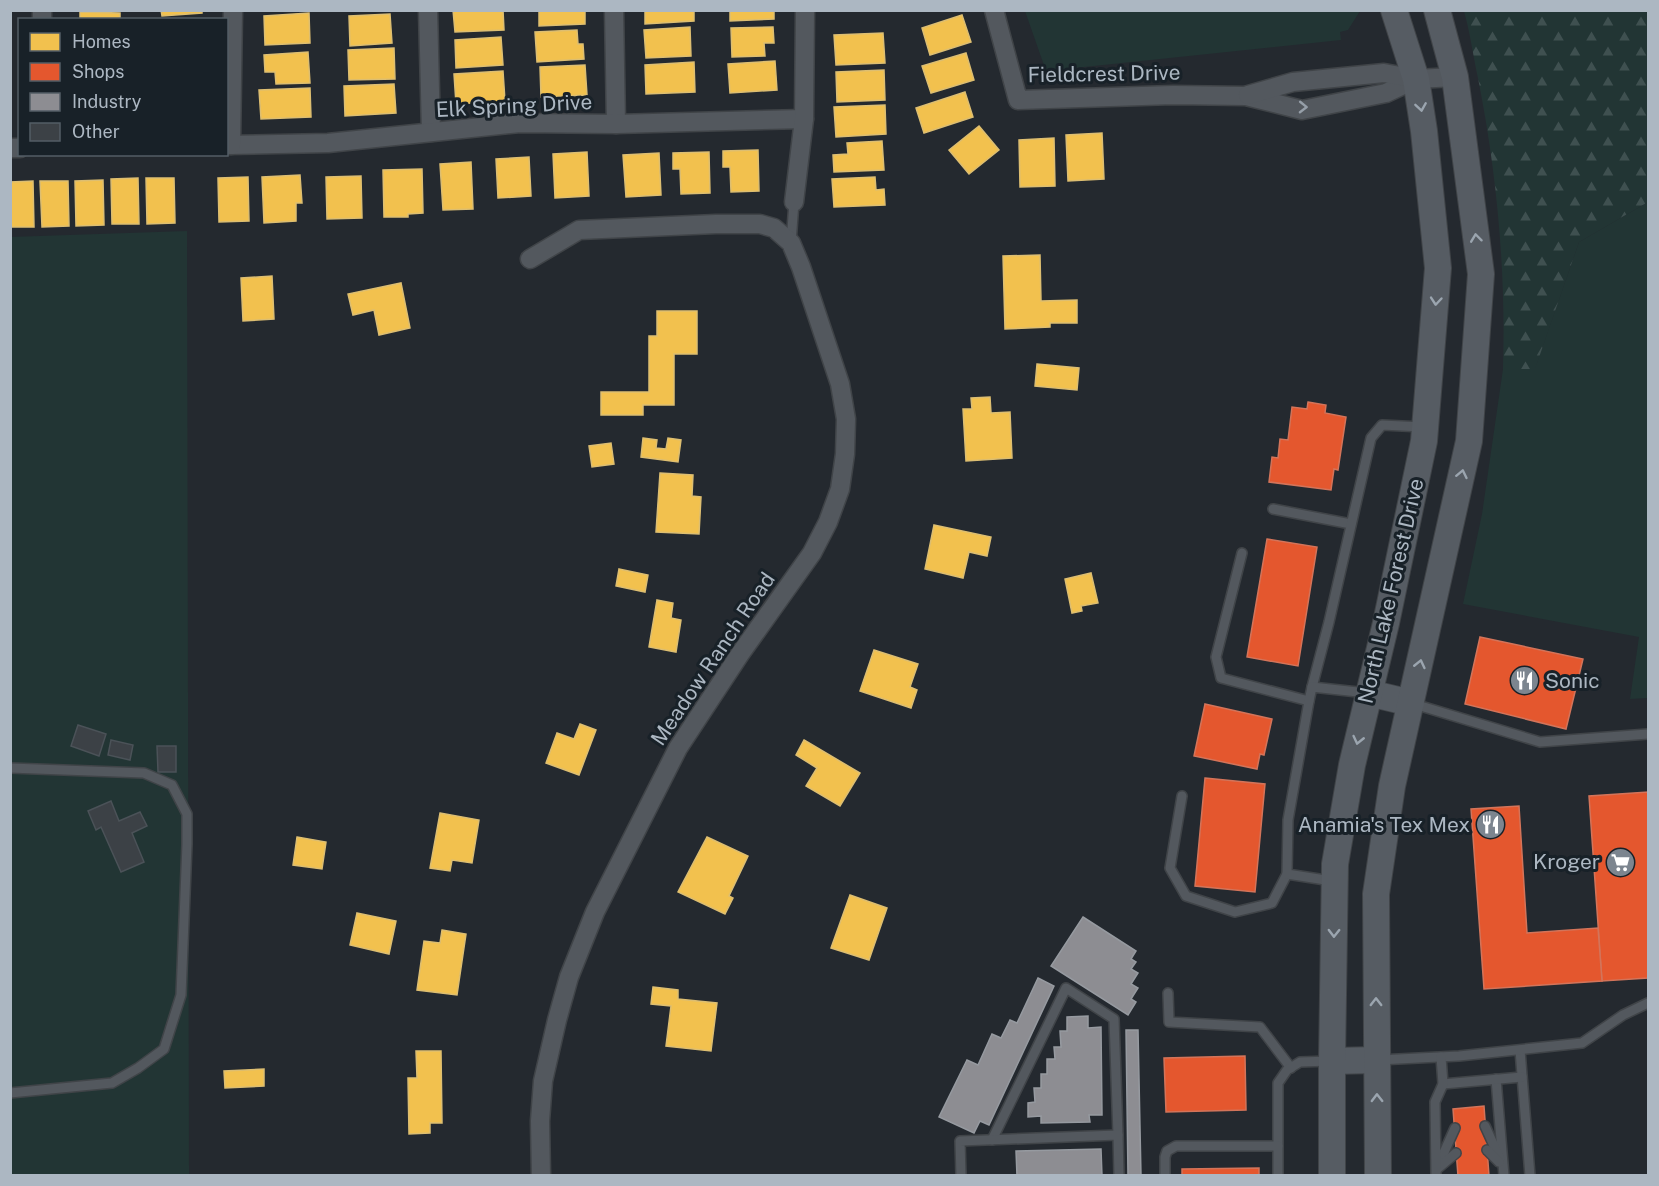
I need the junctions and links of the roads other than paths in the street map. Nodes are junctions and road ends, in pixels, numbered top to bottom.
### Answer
1 (233, 10) edge
2 (428, 10) edge
3 (614, 10) edge
4 (805, 10) edge
5 (994, 10) edge
6 (1394, 10) edge
7 (1437, 10) edge
8 (1455, 77) junction
9 (1416, 79) junction
10 (1246, 96) junction
11 (804, 119) junction
12 (616, 124) junction
13 (431, 132) junction
14 (229, 145) edge
15 (794, 202) joint
16 (791, 243) junction
17 (530, 259) dead end
18 (1425, 427) junction
19 (1272, 509) dead end
20 (1352, 524) junction
21 (1242, 553) dead end
22 (1312, 687) junction
23 (1369, 693) junction
24 (1310, 701) junction
25 (1411, 704) junction
26 (1648, 734) edge
27 (10, 768) edge
28 (1182, 796) dead end
29 (1287, 874) junction
30 (1334, 881) junction
31 (1168, 993) dead end
32 (1648, 1003) edge
33 (1520, 1050) junction
34 (1441, 1057) junction
35 (1376, 1060) junction
36 (1332, 1061) junction
37 (1291, 1068) junction
38 (1522, 1077) junction
39 (1496, 1079) junction
40 (1443, 1084) junction
41 (10, 1093) edge
42 (1485, 1126) dead end
43 (1455, 1128) dead end
44 (1118, 1135) junction
45 (992, 1140) junction
46 (1278, 1146) junction
47 (1487, 1150) dead end
48 (1456, 1153) dead end
49 (1501, 1173) edge
50 (1438, 1174) edge
51 (541, 1176) edge
52 (961, 1176) edge
53 (1119, 1176) edge
54 (1165, 1176) edge
55 (1278, 1176) edge
56 (1332, 1176) edge
57 (1378, 1176) edge
58 (1530, 1176) edge

1 - 14 street
2 - 13 street
3 - 12 street
4 - 11 street
5 - 10 street, Fieldcrest Drive
6 - 9 main road, North Lake Forest Drive
7 - 8 main road, North Lake Forest Drive
8 - 9 street, Fieldcrest Drive
25 -> 8 main road, North Lake Forest Drive
9 - 10 street, Fieldcrest Drive
10 -> 9 street, Fieldcrest Drive
9 -> 18 main road, North Lake Forest Drive
11 - 12 street, Elk Spring Drive
11 - 15 street
12 - 13 street, Elk Spring Drive
13 - 14 street, Elk Spring Drive
15 - 16 lane
16 - 17 street
16 - 51 street, Meadow Ranch Road
18 - 20 lane
18 - 23 main road, North Lake Forest Drive
19 - 20 lane
20 - 22 lane
21 - 24 lane
22 - 23 lane
22 - 24 lane
23 - 25 main road
23 -> 30 main road, North Lake Forest Drive
24 - 29 lane
25 - 26 lane
35 -> 25 main road, North Lake Forest Drive
27 - 41 lane
28 - 29 lane
29 - 30 lane
30 -> 36 main road, North Lake Forest Drive
31 - 37 lane
32 - 33 lane
33 - 34 lane
33 - 38 lane
34 - 35 lane
34 - 40 lane
35 - 36 main road
57 -> 35 main road, North Lake Forest Drive
36 - 37 lane
36 - 56 main road, North Lake Forest Drive
37 - 46 lane
38 - 39 lane
38 - 58 lane
39 - 40 lane
39 - 49 lane
40 - 50 lane
42 - 49 lane
43 - 50 lane
44 - 45 lane
44 - 45 lane
44 - 53 lane
45 - 52 lane
46 - 54 lane
46 - 55 lane
47 - 49 lane
48 - 50 lane

